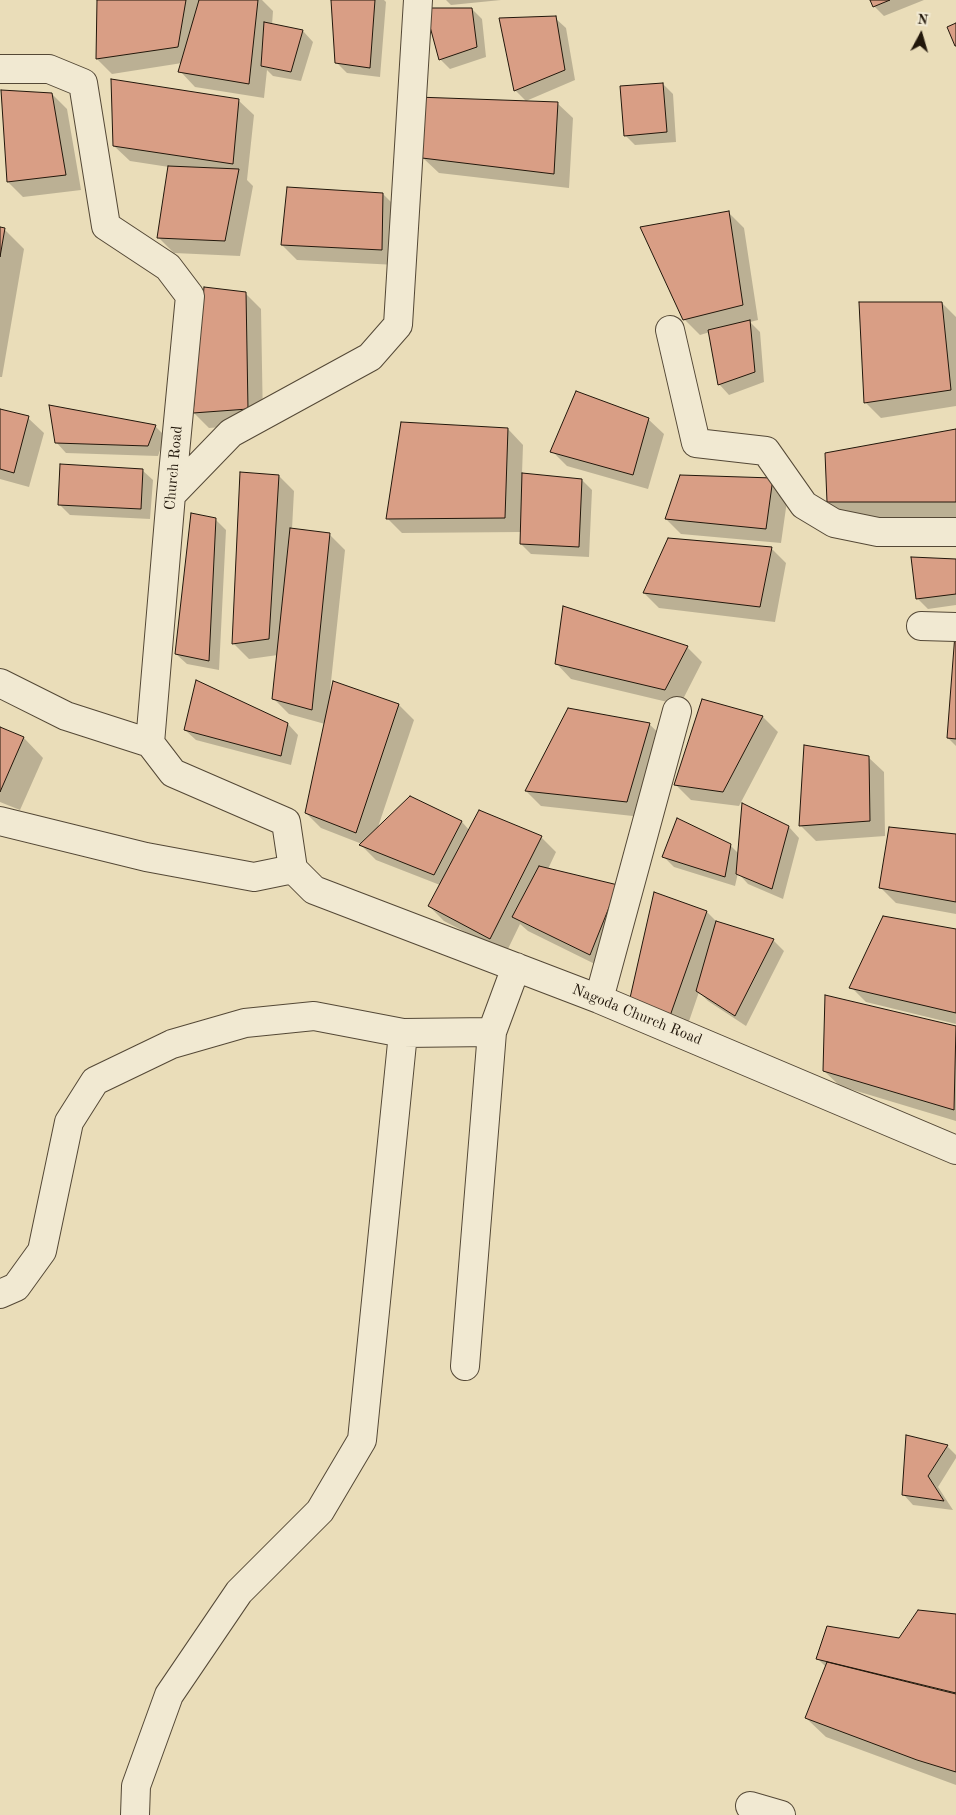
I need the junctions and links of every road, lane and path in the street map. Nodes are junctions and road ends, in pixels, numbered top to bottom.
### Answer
1 (418, 0) edge
2 (0, 68) edge
3 (670, 330) dead end
4 (171, 496) junction
5 (956, 532) edge
6 (921, 626) dead end
7 (956, 627) edge
8 (0, 683) edge
9 (677, 711) dead end
10 (150, 743) junction
11 (0, 821) edge
12 (293, 869) junction
13 (516, 967) junction
14 (599, 998) junction
15 (492, 1032) junction
16 (403, 1033) junction
17 (956, 1150) edge
18 (0, 1294) edge
19 (465, 1366) dead end
20 (750, 1806) dead end
21 (135, 1815) edge
22 (781, 1815) edge

1 - 4 street
2 - 4 street, Church Road
3 - 5 street
4 - 10 street, Church Road
6 - 7 street
8 - 10 street
9 - 14 street
10 - 12 street
11 - 12 street
12 - 13 street, Nagoda Church Road
13 - 14 street, Nagoda Church Road
13 - 15 street
14 - 17 street, Nagoda Church Road
15 - 16 street
15 - 19 street
16 - 18 street
16 - 21 street
20 - 22 street

